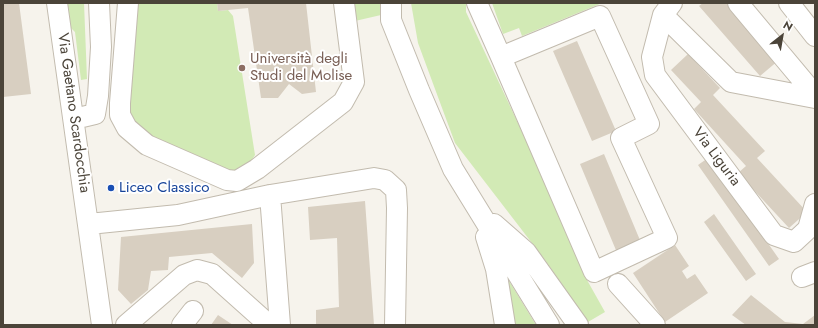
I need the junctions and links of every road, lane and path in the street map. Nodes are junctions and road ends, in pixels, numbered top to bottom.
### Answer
1 (57, 3) edge
2 (99, 3) edge
3 (128, 3) edge
4 (344, 3) edge
5 (478, 3) edge
6 (738, 3) edge
7 (789, 3) edge
8 (668, 9) edge
9 (391, 12) edge
10 (815, 36) edge
11 (501, 57) junction
12 (815, 96) edge
13 (74, 119) junction
14 (270, 195) junction
15 (815, 204) edge
16 (478, 211) junction
17 (89, 224) junction
18 (618, 284) dead end
19 (102, 325) edge
20 (126, 325) edge
21 (269, 325) edge
22 (280, 325) edge
23 (396, 325) edge
24 (505, 325) edge
25 (549, 325) edge
26 (578, 325) edge
27 (655, 325) edge

1 - 13 street, Via Gaetano Scardocchia
2 - 13 street
3 - 4 street
5 - 11 street
6 - 12 street, Via Liguria
7 - 10 street
8 - 12 street, Via Liguria
8 - 15 street, Via Liguria
9 - 16 street
11 - 11 street
13 - 17 street, Via Gaetano Scardocchia
14 - 17 street
14 - 22 street
14 - 23 street
16 - 24 street
16 - 25 street
16 - 26 street
17 - 19 street, Via Gaetano Scardocchia
18 - 27 street
20 - 21 street

